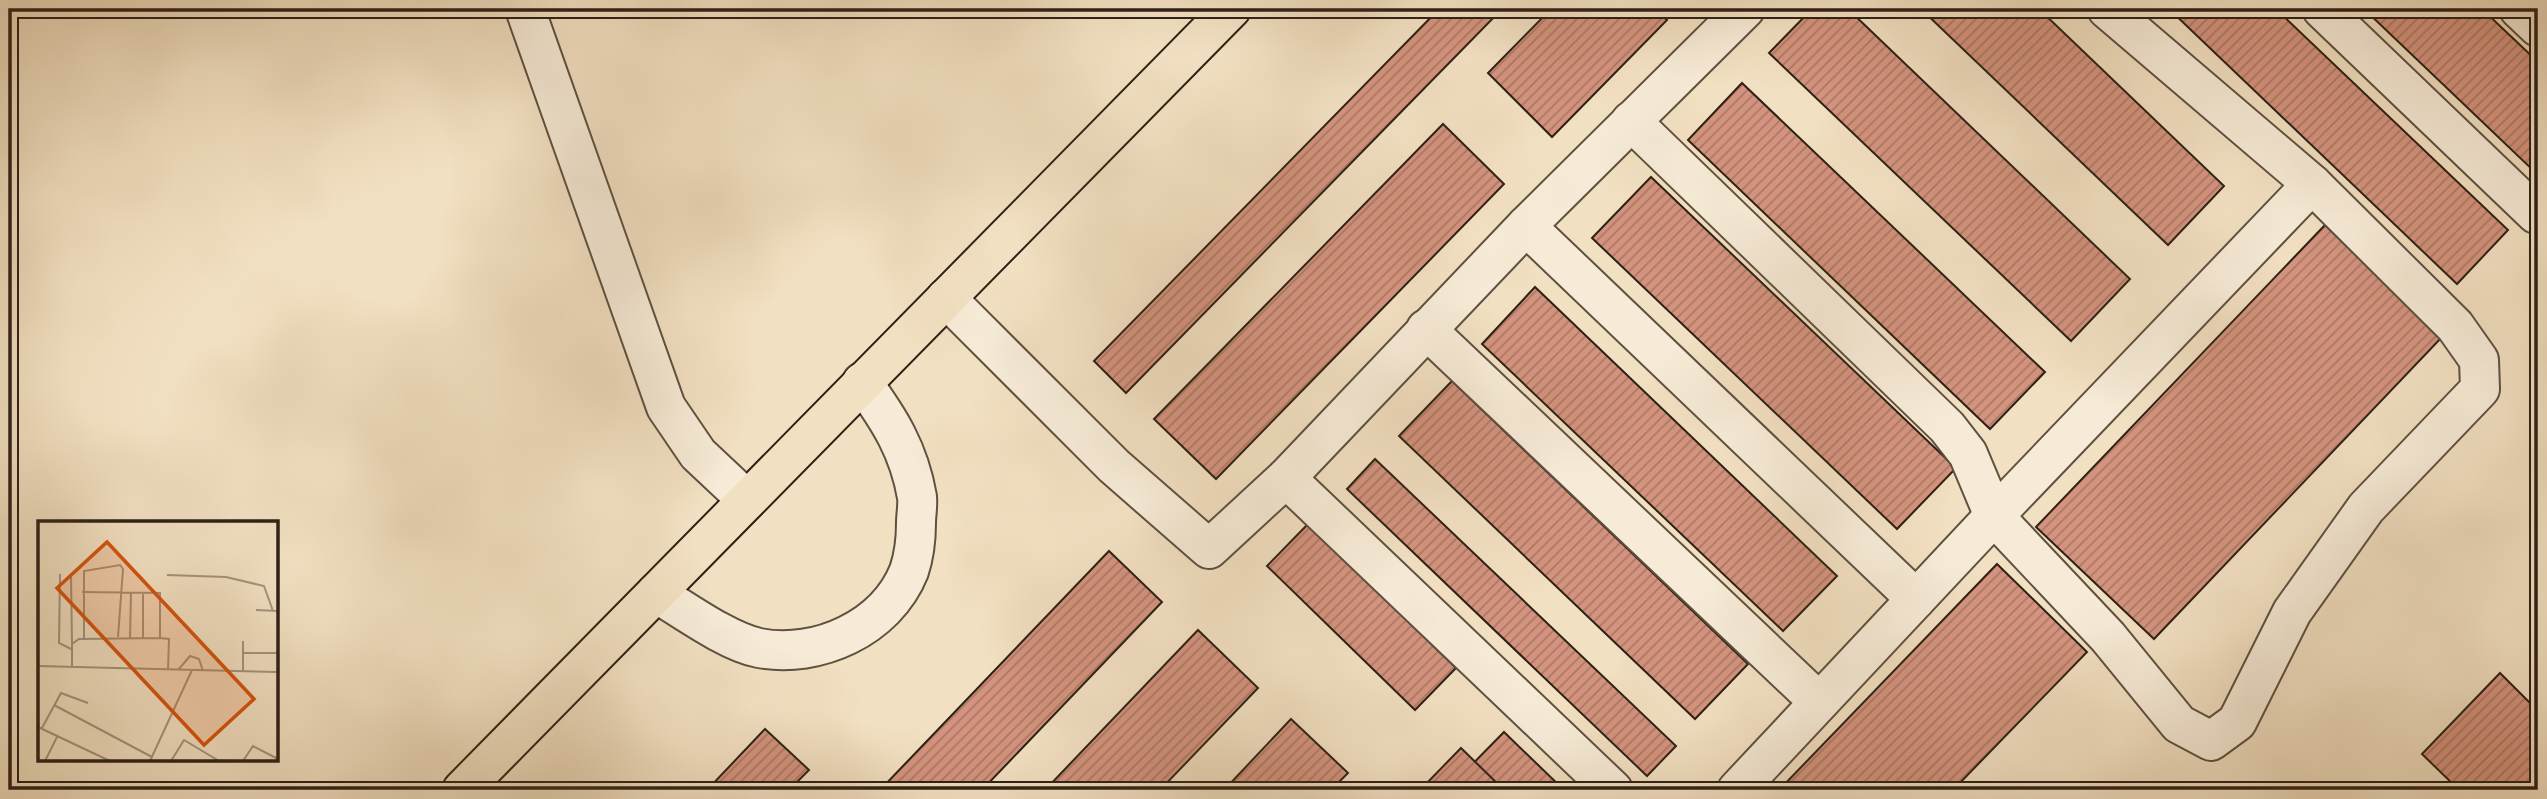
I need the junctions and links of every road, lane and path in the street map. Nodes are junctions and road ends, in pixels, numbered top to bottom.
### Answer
1 (524, 9) edge
2 (1231, 9) edge
3 (1745, 9) edge
4 (2107, 9) edge
5 (2322, 9) edge
6 (2519, 9) edge
7 (2538, 27) edge
8 (1631, 121) junction
9 (2312, 184) junction
10 (2536, 214) dead end
11 (1526, 226) junction
12 (946, 298) junction
13 (1426, 329) junction
14 (862, 382) junction
15 (1286, 478) junction
16 (747, 500) junction
17 (1994, 516) junction
18 (656, 593) junction
19 (1916, 599) junction
20 (1819, 702) junction
21 (462, 790) edge
22 (1613, 790) edge
23 (1737, 790) edge

1 - 16 street
2 - 12 main road
3 - 8 street
4 - 9 street
5 - 10 street
6 - 7 street
8 - 11 street
8 - 17 street
9 - 17 street
9 - 17 street
11 - 13 street
11 - 19 street
12 - 14 main road
12 - 15 street
13 - 15 street
13 - 20 street
14 - 16 main road
14 - 18 street
15 - 22 street
16 - 18 main road
17 - 19 street
18 - 21 main road
19 - 20 street
20 - 23 street

